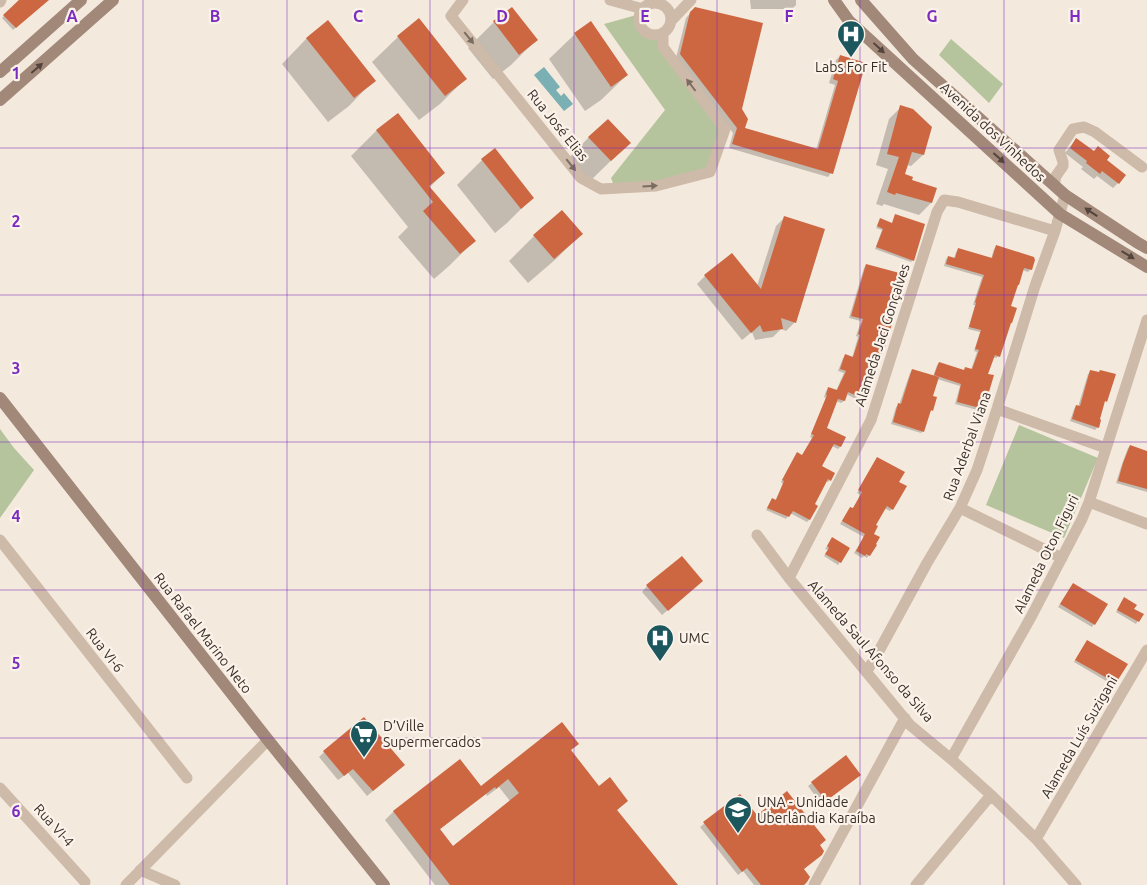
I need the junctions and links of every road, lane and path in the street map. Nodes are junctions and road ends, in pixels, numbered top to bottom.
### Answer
1 (81, 0) edge
2 (113, 0) edge
3 (463, 0) edge
4 (610, 0) edge
5 (691, 0) edge
6 (834, 0) edge
7 (861, 0) edge
8 (666, 3) edge
9 (643, 9) junction
10 (671, 21) junction
11 (663, 33) junction
12 (0, 72) edge
13 (0, 100) edge
14 (983, 122) junction
15 (972, 133) junction
16 (1142, 167) dead end
17 (1054, 185) junction
18 (1065, 195) junction
19 (1060, 214) junction
20 (1055, 231) junction
21 (1147, 248) edge
22 (1147, 267) edge
23 (1147, 320) edge
24 (0, 398) edge
25 (997, 409) junction
26 (1106, 448) junction
27 (1089, 502) junction
28 (960, 508) junction
29 (1147, 524) edge
30 (757, 535) dead end
31 (0, 540) edge
32 (1062, 558) junction
33 (789, 578) junction
34 (1147, 650) edge
35 (866, 672) junction
36 (905, 718) junction
37 (268, 740) junction
38 (951, 759) junction
39 (187, 778) dead end
40 (0, 788) edge
41 (991, 794) junction
42 (1036, 839) junction
43 (140, 870) junction
44 (85, 882) dead end
45 (126, 885) edge
46 (175, 885) edge
47 (384, 885) edge
48 (814, 885) edge
49 (916, 885) edge
50 (1076, 885) edge

1 - 12 main road
13 -> 2 main road
3 -> 11 street, Rua José Elias
4 - 9 street
5 - 10 street
6 -> 15 main road, Avenida dos Vinhedos
7 - 14 main road, Avenida dos Vinhedos
8 - 9 street
8 - 10 street
9 - 11 street
10 - 11 street
14 - 15 main road
14 - 17 main road, Avenida dos Vinhedos
15 -> 19 main road, Avenida dos Vinhedos
16 - 17 street
17 - 18 main road, Avenida dos Vinhedos
18 - 19 street, Rua Aderbal Viana
21 -> 18 main road, Avenida dos Vinhedos
19 - 20 street, Rua Aderbal Viana
19 -> 22 main road, Avenida dos Vinhedos
20 - 25 street, Rua Aderbal Viana
20 - 33 street, Alameda Jaci Gonçalves
23 - 26 street, Alameda Oton Figuri
24 - 37 main road, Rua Rafael Marino Neto
25 - 26 street
25 - 28 street, Rua Aderbal Viana
26 - 27 street, Alameda Oton Figuri
27 - 29 street
27 - 32 street, Alameda Oton Figuri
28 - 32 street
28 - 35 street, Rua Aderbal Viana
30 - 33 street, Alameda Saul Afonso da Silva
31 - 39 street, Rua VI-6
32 - 38 street, Alameda Oton Figuri
33 - 35 street, Alameda Saul Afonso da Silva
34 - 42 street, Alameda Luís Suzigani
35 - 36 street, Alameda Saul Afonso da Silva
36 - 38 street, Alameda Saul Afonso da Silva
36 - 48 street
37 - 43 street
37 - 47 main road, Rua Rafael Marino Neto
38 - 41 street, Alameda Saul Afonso da Silva
40 - 44 street, Rua VI-4
41 - 42 street, Alameda Saul Afonso da Silva
41 - 49 street
42 - 50 street, Alameda Saul Afonso da Silva
43 - 45 street
43 - 46 street

